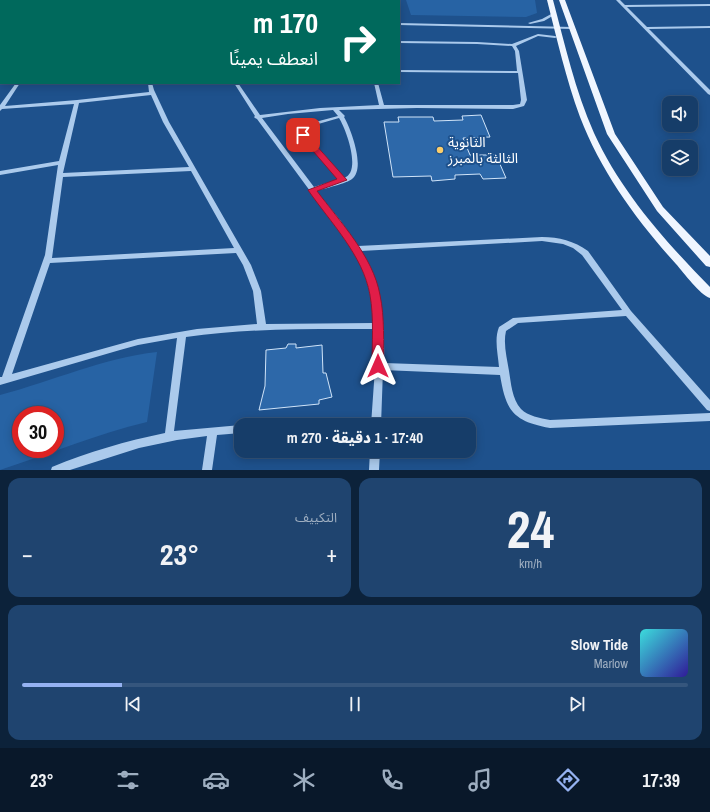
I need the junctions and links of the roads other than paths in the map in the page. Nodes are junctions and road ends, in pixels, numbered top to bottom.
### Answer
1 (550, 0) edge
2 (562, 0) edge
3 (618, 0) edge
4 (704, 5) junction
5 (710, 5) edge
6 (624, 6) junction
7 (710, 9) edge
8 (554, 14) junction
9 (400, 21) edge
10 (400, 24) edge
11 (523, 26) junction
12 (529, 26) junction
13 (572, 27) junction
14 (709, 27) edge
15 (646, 28) junction
16 (558, 33) junction
17 (538, 35) junction
18 (400, 42) edge
19 (513, 45) junction
20 (400, 71) edge
21 (520, 72) junction
22 (17, 84) edge
23 (150, 84) edge
24 (237, 84) edge
25 (376, 84) edge
26 (153, 93) junction
27 (710, 93) edge
28 (77, 102) junction
29 (382, 107) junction
30 (0, 108) edge
31 (336, 110) junction
32 (342, 116) junction
33 (258, 117) junction
34 (62, 162) junction
35 (193, 169) junction
36 (0, 173) edge
37 (60, 175) junction
38 (342, 180) junction
39 (312, 190) junction
40 (355, 249) junction
41 (239, 250) junction
42 (47, 261) junction
43 (710, 263) edge
44 (710, 294) edge
45 (628, 313) junction
46 (378, 326) junction
47 (262, 328) junction
48 (182, 335) junction
49 (378, 366) junction
50 (505, 371) junction
51 (3, 380) edge
52 (710, 407) edge
53 (710, 417) edge
54 (376, 418) edge
55 (234, 430) edge
56 (213, 431) junction
57 (169, 436) junction
58 (375, 458) edge
59 (56, 470) edge
60 (206, 470) edge
61 (374, 470) edge

1 - 8 main road
2 - 13 main road
3 - 6 street
4 - 5 street
4 - 6 street
4 - 7 street
6 - 15 street
8 - 12 street
8 - 16 main road
9 - 12 street
10 - 11 street
11 - 12 street
11 - 16 street
12 - 16 street
12 - 16 street
12 - 17 street
13 - 16 street
13 - 43 main road
14 - 15 street
15 - 27 street
16 - 17 street
16 - 44 main road
17 - 19 street
18 - 19 street
19 - 21 street
20 - 21 street
21 - 29 street
22 - 30 street
23 - 26 street
24 - 33 street
25 - 29 street
26 - 28 street
26 - 35 street
28 - 30 street
28 - 34 street
29 - 31 street
31 - 32 street
31 - 33 street
32 - 38 street
32 - 38 street
33 - 39 street
34 - 36 street
34 - 37 street
35 - 37 street
35 - 41 street
37 - 42 street
38 - 39 street
39 - 40 street
40 - 45 street
40 - 46 street
41 - 42 street
41 - 47 street
42 - 51 street
45 - 50 street
45 - 52 street
46 - 47 street
46 - 49 street
47 - 48 street
48 - 51 street
48 - 57 street
49 - 50 street
49 - 54 street
50 - 53 street
55 - 56 street
56 - 57 street
56 - 60 street
57 - 59 street
58 - 61 street

